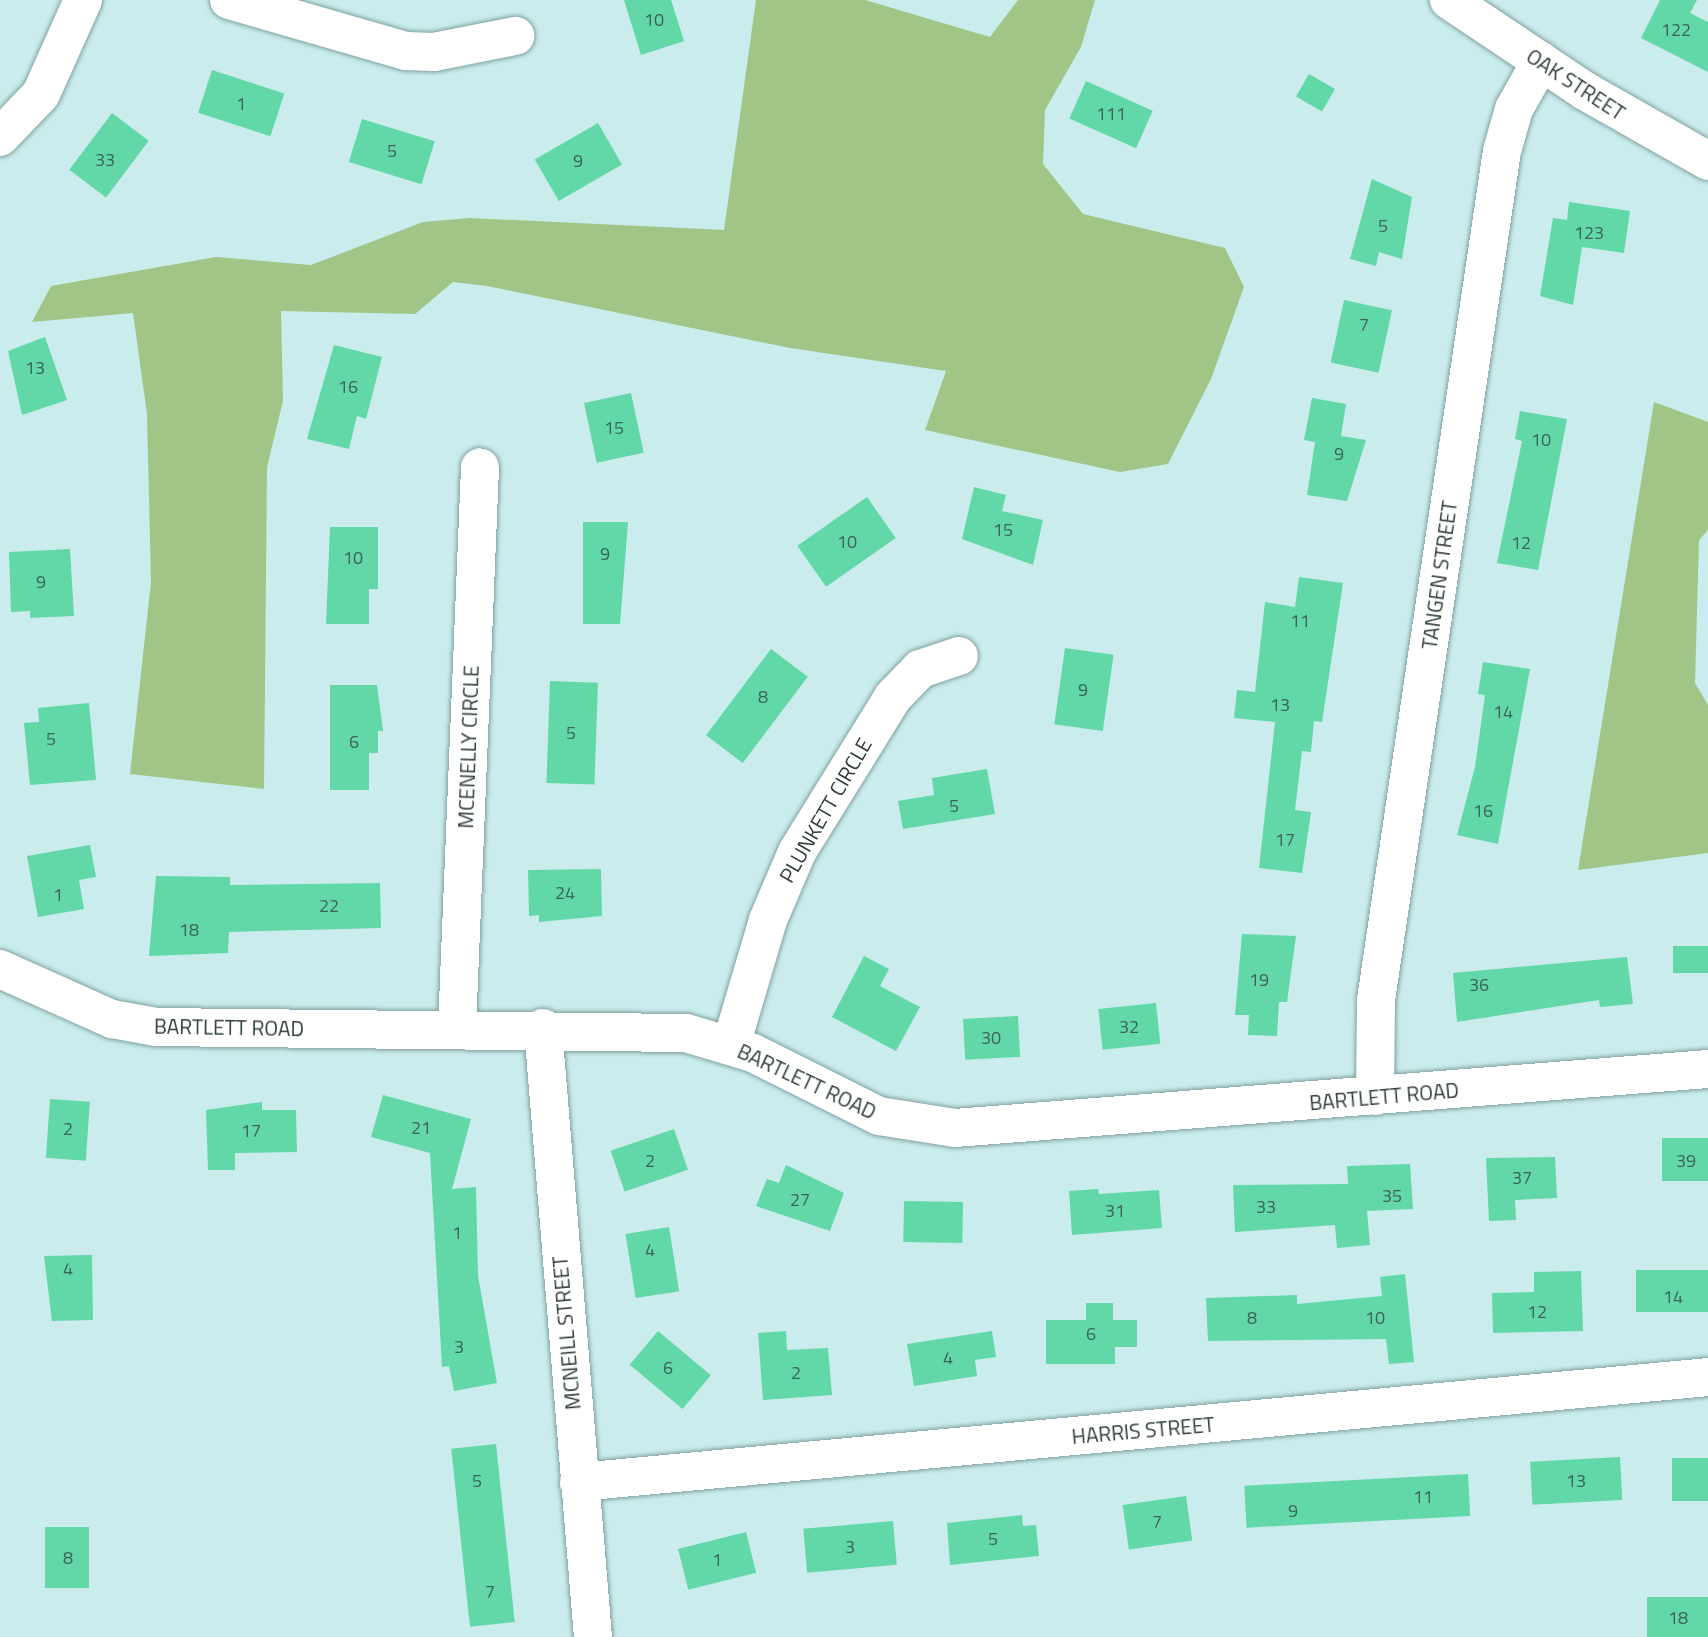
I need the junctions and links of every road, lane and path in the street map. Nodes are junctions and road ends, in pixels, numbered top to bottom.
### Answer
1 (83, 0) edge
2 (229, 0) edge
3 (1449, 0) edge
4 (515, 36) dead end
5 (1541, 61) junction
6 (0, 137) edge
7 (1708, 161) edge
8 (480, 467) dead end
9 (959, 656) dead end
10 (0, 969) edge
11 (457, 1028) junction
12 (543, 1028) junction
13 (731, 1045) junction
14 (1708, 1069) edge
15 (1376, 1097) junction
16 (1708, 1377) edge
17 (579, 1482) junction
18 (593, 1637) edge

1 - 6 street
2 - 4 street
3 - 5 street, OAK STREET
5 - 7 street, OAK STREET
5 - 15 street, TANGEN STREET
8 - 11 street, MCENELLY CIRCLE
9 - 13 street, PLUNKETT CIRCLE
10 - 11 street, BARTLETT ROAD
11 - 12 street, BARTLETT ROAD
12 - 13 street, BARTLETT ROAD
12 - 17 street, MCNEILL STREET
13 - 15 street, BARTLETT ROAD
14 - 15 street, BARTLETT ROAD
16 - 17 street, HARRIS STREET
17 - 18 street, MCNEILL STREET

